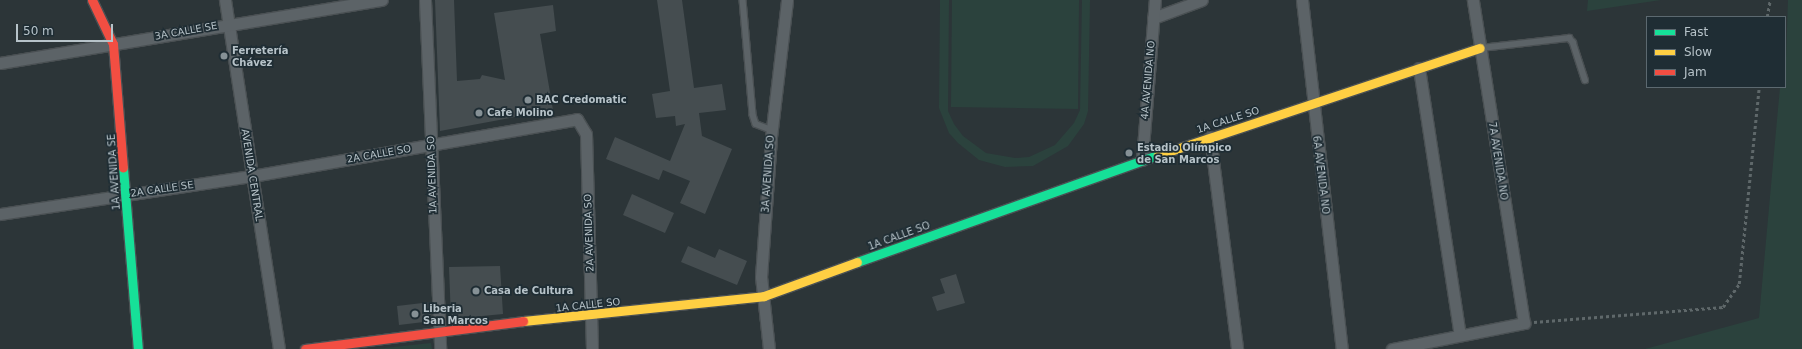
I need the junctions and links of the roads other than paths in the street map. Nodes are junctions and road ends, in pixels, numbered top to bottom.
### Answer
1 (92, 0) edge
2 (225, 0) edge
3 (382, 0) edge
4 (425, 0) edge
5 (743, 0) edge
6 (787, 0) edge
7 (1155, 0) edge
8 (1202, 0) edge
9 (1302, 0) edge
10 (1473, 0) edge
11 (1153, 18) junction
12 (230, 24) junction
13 (113, 44) junction
14 (1480, 48) junction
15 (0, 63) edge
16 (1419, 68) junction
17 (1585, 80) dead end
18 (1312, 104) junction
19 (577, 119) joint
20 (772, 130) junction
21 (1210, 137) junction
22 (431, 146) junction
23 (1142, 160) junction
24 (252, 176) junction
25 (126, 194) junction
26 (0, 214) edge
27 (764, 296) junction
28 (592, 316) junction
29 (439, 330) junction
30 (1460, 335) junction
31 (138, 349) edge
32 (279, 349) edge
33 (305, 349) edge
34 (440, 349) edge
35 (592, 349) edge
36 (768, 349) edge
37 (1237, 349) edge
38 (1342, 349) edge
39 (1392, 349) edge

1 - 13 street, 1A AVENIDA SE
2 - 12 street, AVENIDA CENTRAL
3 - 12 street, 3A CALLE SE
4 - 22 street, 1A AVENIDA SO
5 - 20 lane
6 - 20 street, 3A AVENIDA SO
7 - 11 street, 4A AVENIDA NO
8 - 11 street
9 - 18 street, 6A AVENIDA NO
10 - 14 street, 7A AVENIDA NO
11 - 23 street, 4A AVENIDA NO
12 - 13 street, 3A CALLE SE
12 - 24 street, AVENIDA CENTRAL
13 - 15 street, 3A CALLE SE
13 - 25 street, 1A AVENIDA SE
14 - 16 street, 1A CALLE SO
14 - 17 lane
14 - 30 street, 7A AVENIDA NO
16 - 18 street, 1A CALLE SO
16 - 30 street
18 - 21 street, 1A CALLE SO
18 - 38 street, 6A AVENIDA NO
19 - 22 street, 2A CALLE SO
19 - 28 street, 2A AVENIDA SO
20 - 27 street, 3A AVENIDA SO
21 - 23 street, 1A CALLE SO
21 - 37 street
22 - 24 street, 2A CALLE SO
22 - 29 street, 1A AVENIDA SO
23 - 27 street, 1A CALLE SO
24 - 25 street, 2A CALLE SE
24 - 32 street, AVENIDA CENTRAL
25 - 26 street, 2A CALLE SE
25 - 31 street, 1A AVENIDA SE
27 - 28 street, 1A CALLE SO
27 - 36 street, 3A AVENIDA SO
28 - 29 street, 1A CALLE SO
28 - 35 street, 2A AVENIDA SO
29 - 33 street, 1A CALLE SO
29 - 34 street, 1A AVENIDA SO
30 - 39 street

